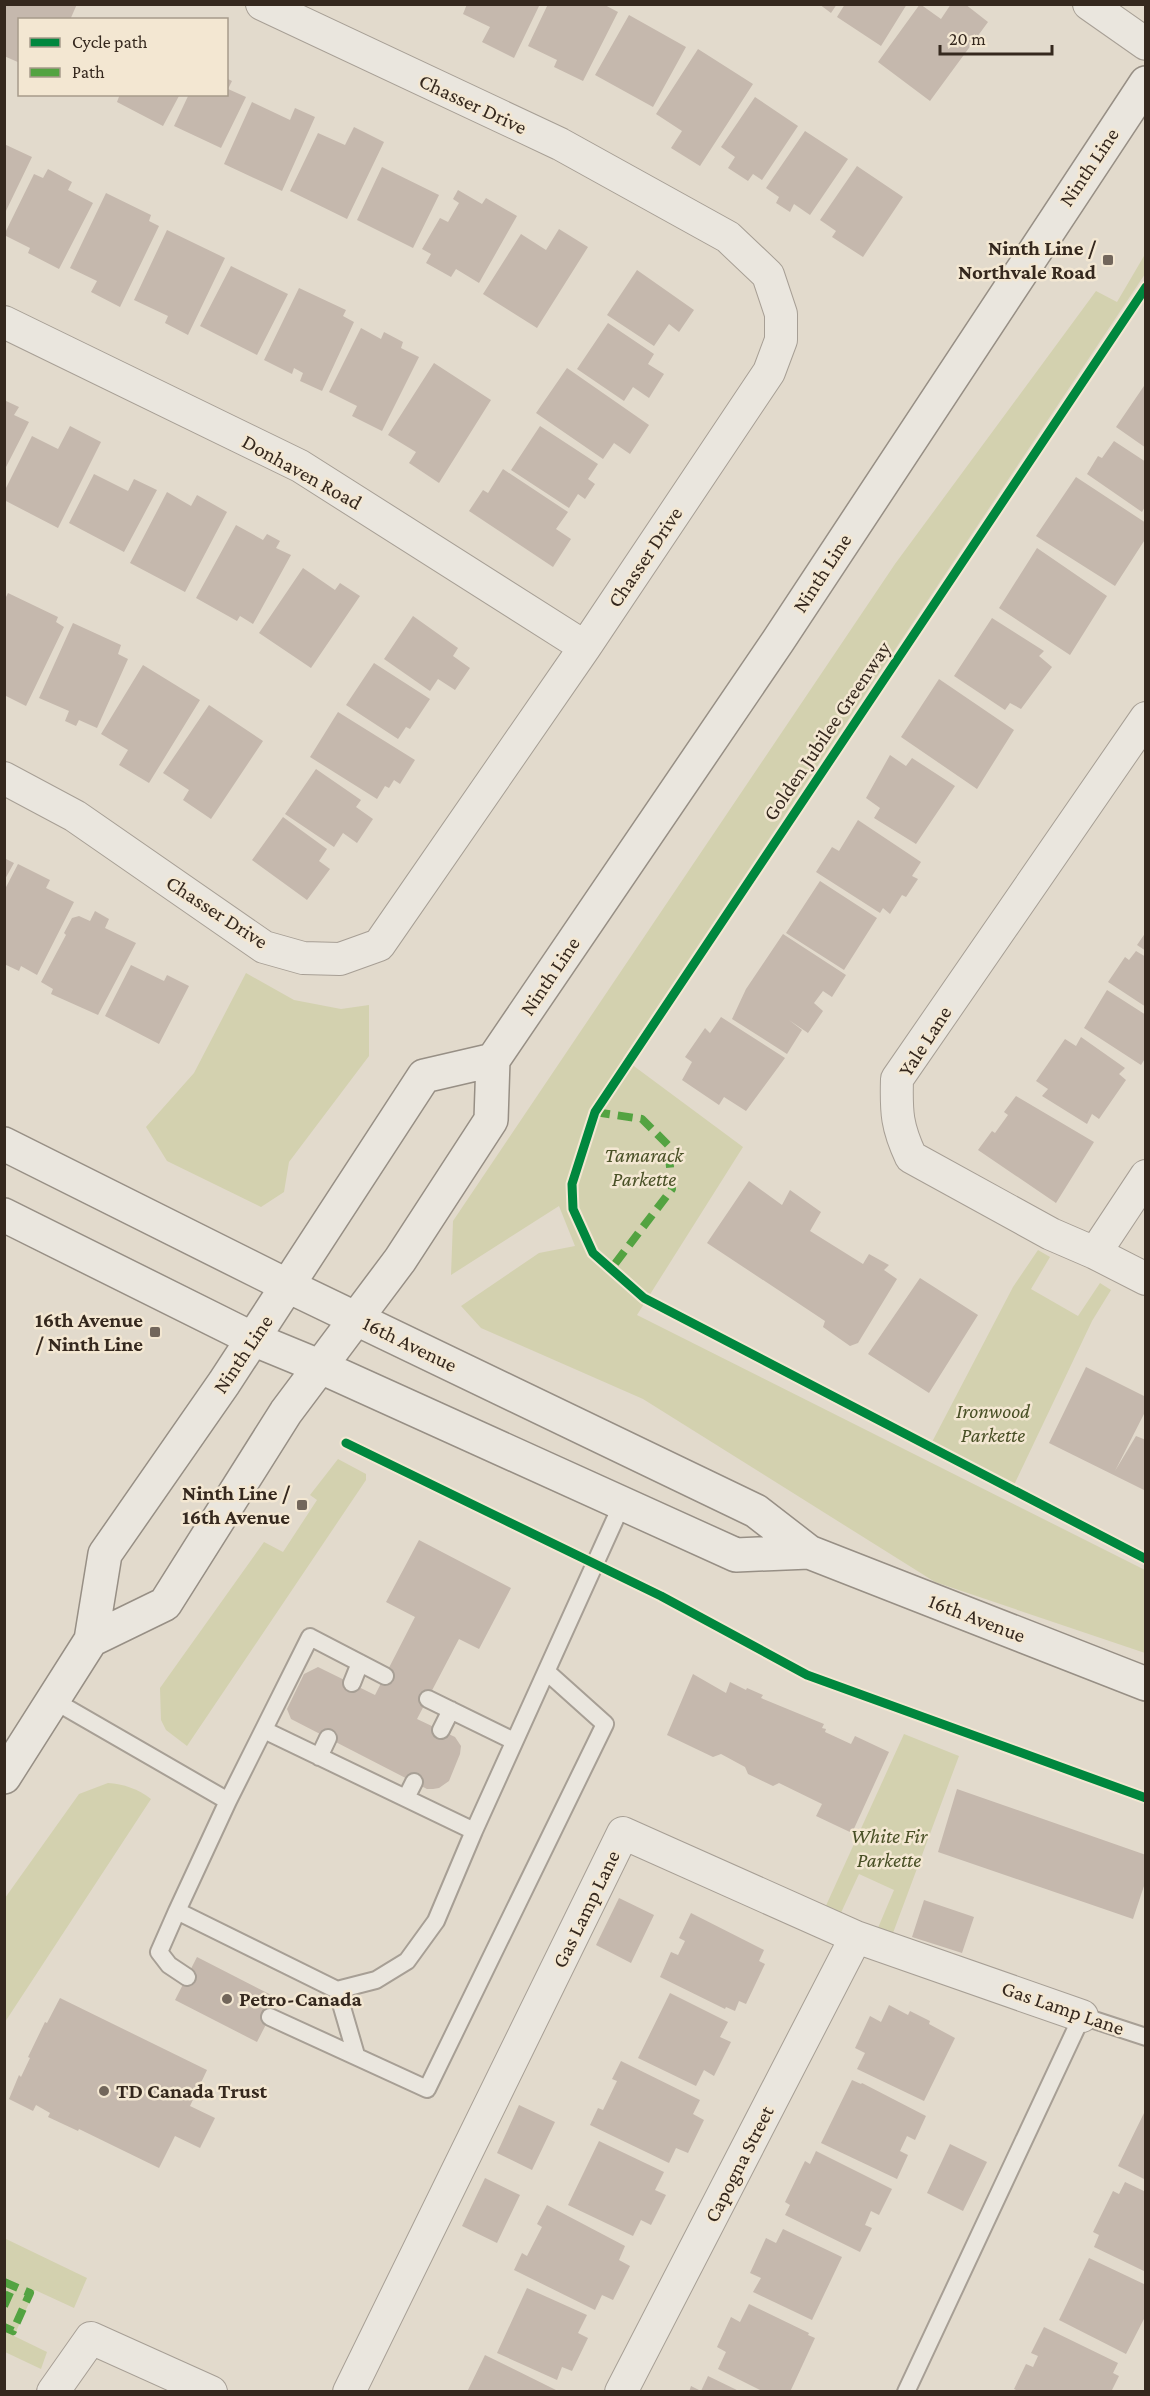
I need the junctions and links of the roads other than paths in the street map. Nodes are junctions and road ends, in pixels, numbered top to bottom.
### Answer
1 (262, 4) edge
2 (1089, 4) edge
3 (1146, 44) edge
4 (1146, 83) edge
5 (4, 322) edge
6 (585, 647) junction
7 (1146, 718) edge
8 (4, 778) edge
9 (493, 1060) junction
10 (4, 1144) edge
11 (1146, 1176) edge
12 (4, 1215) edge
13 (1095, 1253) junction
14 (1146, 1279) edge
15 (288, 1286) junction
16 (358, 1318) junction
17 (253, 1339) junction
18 (321, 1367) junction
19 (622, 1504) junction
20 (809, 1552) junction
21 (91, 1640) junction
22 (360, 1663) junction
23 (547, 1672) junction
24 (385, 1676) dead end
25 (352, 1683) dead end
26 (1146, 1684) edge
27 (428, 1699) dead end
28 (54, 1700) junction
29 (451, 1710) junction
30 (264, 1730) junction
31 (441, 1730) dead end
32 (328, 1738) dead end
33 (514, 1741) junction
34 (319, 1756) junction
35 (4, 1777) edge
36 (414, 1782) dead end
37 (406, 1798) junction
38 (228, 1801) junction
39 (474, 1831) junction
40 (177, 1911) junction
41 (856, 1937) junction
42 (187, 1977) dead end
43 (337, 1990) junction
44 (1082, 2016) junction
45 (270, 2017) dead end
46 (1146, 2037) edge
47 (356, 2055) junction
48 (53, 2391) edge
49 (211, 2391) edge
50 (350, 2391) edge
51 (621, 2391) edge
52 (906, 2391) edge

1 - 6 street, Chasser Drive
2 - 3 street
4 - 9 main road, Ninth Line
5 - 6 street, Donhaven Road
6 - 8 street, Chasser Drive
7 - 13 street, Yale Lane
9 - 15 main road, Ninth Line
9 - 16 main road
10 - 15 main road, 16th Avenue
11 - 13 street
12 - 17 main road, 16th Avenue
13 - 14 street, Yale Lane
15 - 16 main road, 16th Avenue
15 - 17 main road, Ninth Line
16 - 18 main road
16 - 20 main road, 16th Avenue
17 - 18 main road, 16th Avenue
17 - 21 main road, Ninth Line
18 - 19 main road, 16th Avenue
18 - 21 main road
19 - 20 main road, 16th Avenue
19 - 23 lane
20 - 26 main road, 16th Avenue
21 - 28 main road, Ninth Line
22 - 24 lane
22 - 25 lane
22 - 30 lane
23 - 33 lane
23 - 47 lane
27 - 29 lane
28 - 35 main road, Ninth Line
28 - 38 lane
29 - 31 lane
29 - 33 lane
30 - 34 lane
30 - 38 lane
32 - 34 lane
33 - 39 lane
34 - 37 lane
36 - 37 lane
37 - 39 lane
38 - 40 lane
39 - 43 lane
40 - 42 lane
40 - 43 lane
41 - 44 street, Gas Lamp Lane
41 - 50 street, Gas Lamp Lane
41 - 51 street, Capogna Street
43 - 47 lane
44 - 46 lane, Gas Lamp Lane
44 - 52 lane
45 - 47 lane
48 - 49 street

